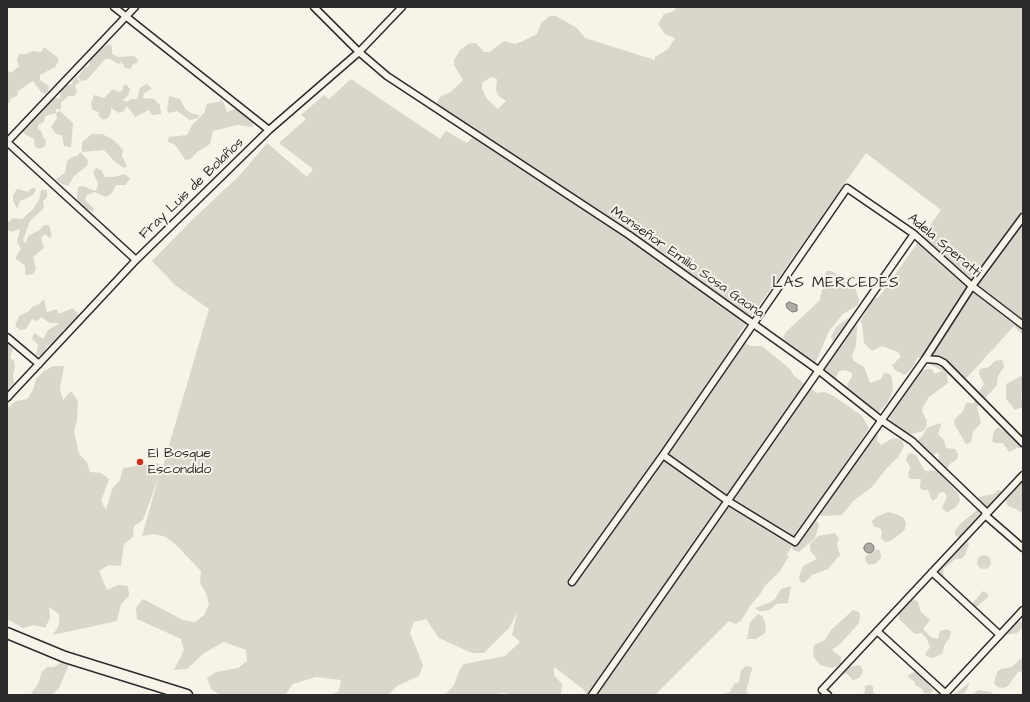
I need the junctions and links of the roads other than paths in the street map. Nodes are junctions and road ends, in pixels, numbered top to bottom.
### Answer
1 (114, 7) edge
2 (135, 7) edge
3 (314, 7) edge
4 (402, 7) edge
5 (126, 17) junction
6 (359, 52) junction
7 (269, 130) junction
8 (7, 142) edge
9 (1023, 218) edge
10 (914, 234) junction
11 (136, 260) junction
12 (972, 286) junction
13 (753, 324) junction
14 (1023, 326) edge
15 (7, 337) edge
16 (925, 359) junction
17 (39, 364) junction
18 (818, 370) junction
19 (7, 398) edge
20 (881, 420) junction
21 (1023, 443) edge
22 (663, 455) junction
23 (1023, 475) edge
24 (728, 501) junction
25 (986, 514) junction
26 (1023, 548) edge
27 (932, 572) junction
28 (572, 582) dead end
29 (1023, 610) edge
30 (877, 631) junction
31 (7, 633) edge
32 (1000, 635) junction
33 (169, 693) edge
34 (945, 694) edge
35 (187, 695) edge
36 (592, 695) edge
37 (828, 695) edge

1 - 5 street
2 - 5 street
3 - 6 street, Monseñor Emilio Sosa Gaona
4 - 6 street, Fray Luis de Bolaños
5 - 7 street
5 - 8 street
6 - 7 street, Fray Luis de Bolaños
6 - 13 street, Monseñor Emilio Sosa Gaona
7 - 11 street, Fray Luis de Bolaños
8 - 11 street
9 - 12 street
10 - 12 street, Adela Speratti
10 - 13 street, Adela Speratti
10 - 18 street
11 - 17 street, Fray Luis de Bolaños
12 - 14 street, Adela Speratti
12 - 16 street
13 - 18 street, Monseñor Emilio Sosa Gaona
13 - 22 street
15 - 17 street
16 - 20 street
16 - 21 street
17 - 19 street, Fray Luis de Bolaños
18 - 20 street, Monseñor Emilio Sosa Gaona
18 - 24 street
20 - 24 street
20 - 25 street, Monseñor Emilio Sosa Gaona
22 - 24 street
22 - 28 street
23 - 25 street
24 - 36 street
25 - 26 street, Monseñor Emilio Sosa Gaona
25 - 27 street
27 - 30 street
27 - 32 street
29 - 32 street
30 - 34 street
30 - 37 street
31 - 33 main road
32 - 34 street
33 - 35 main road

